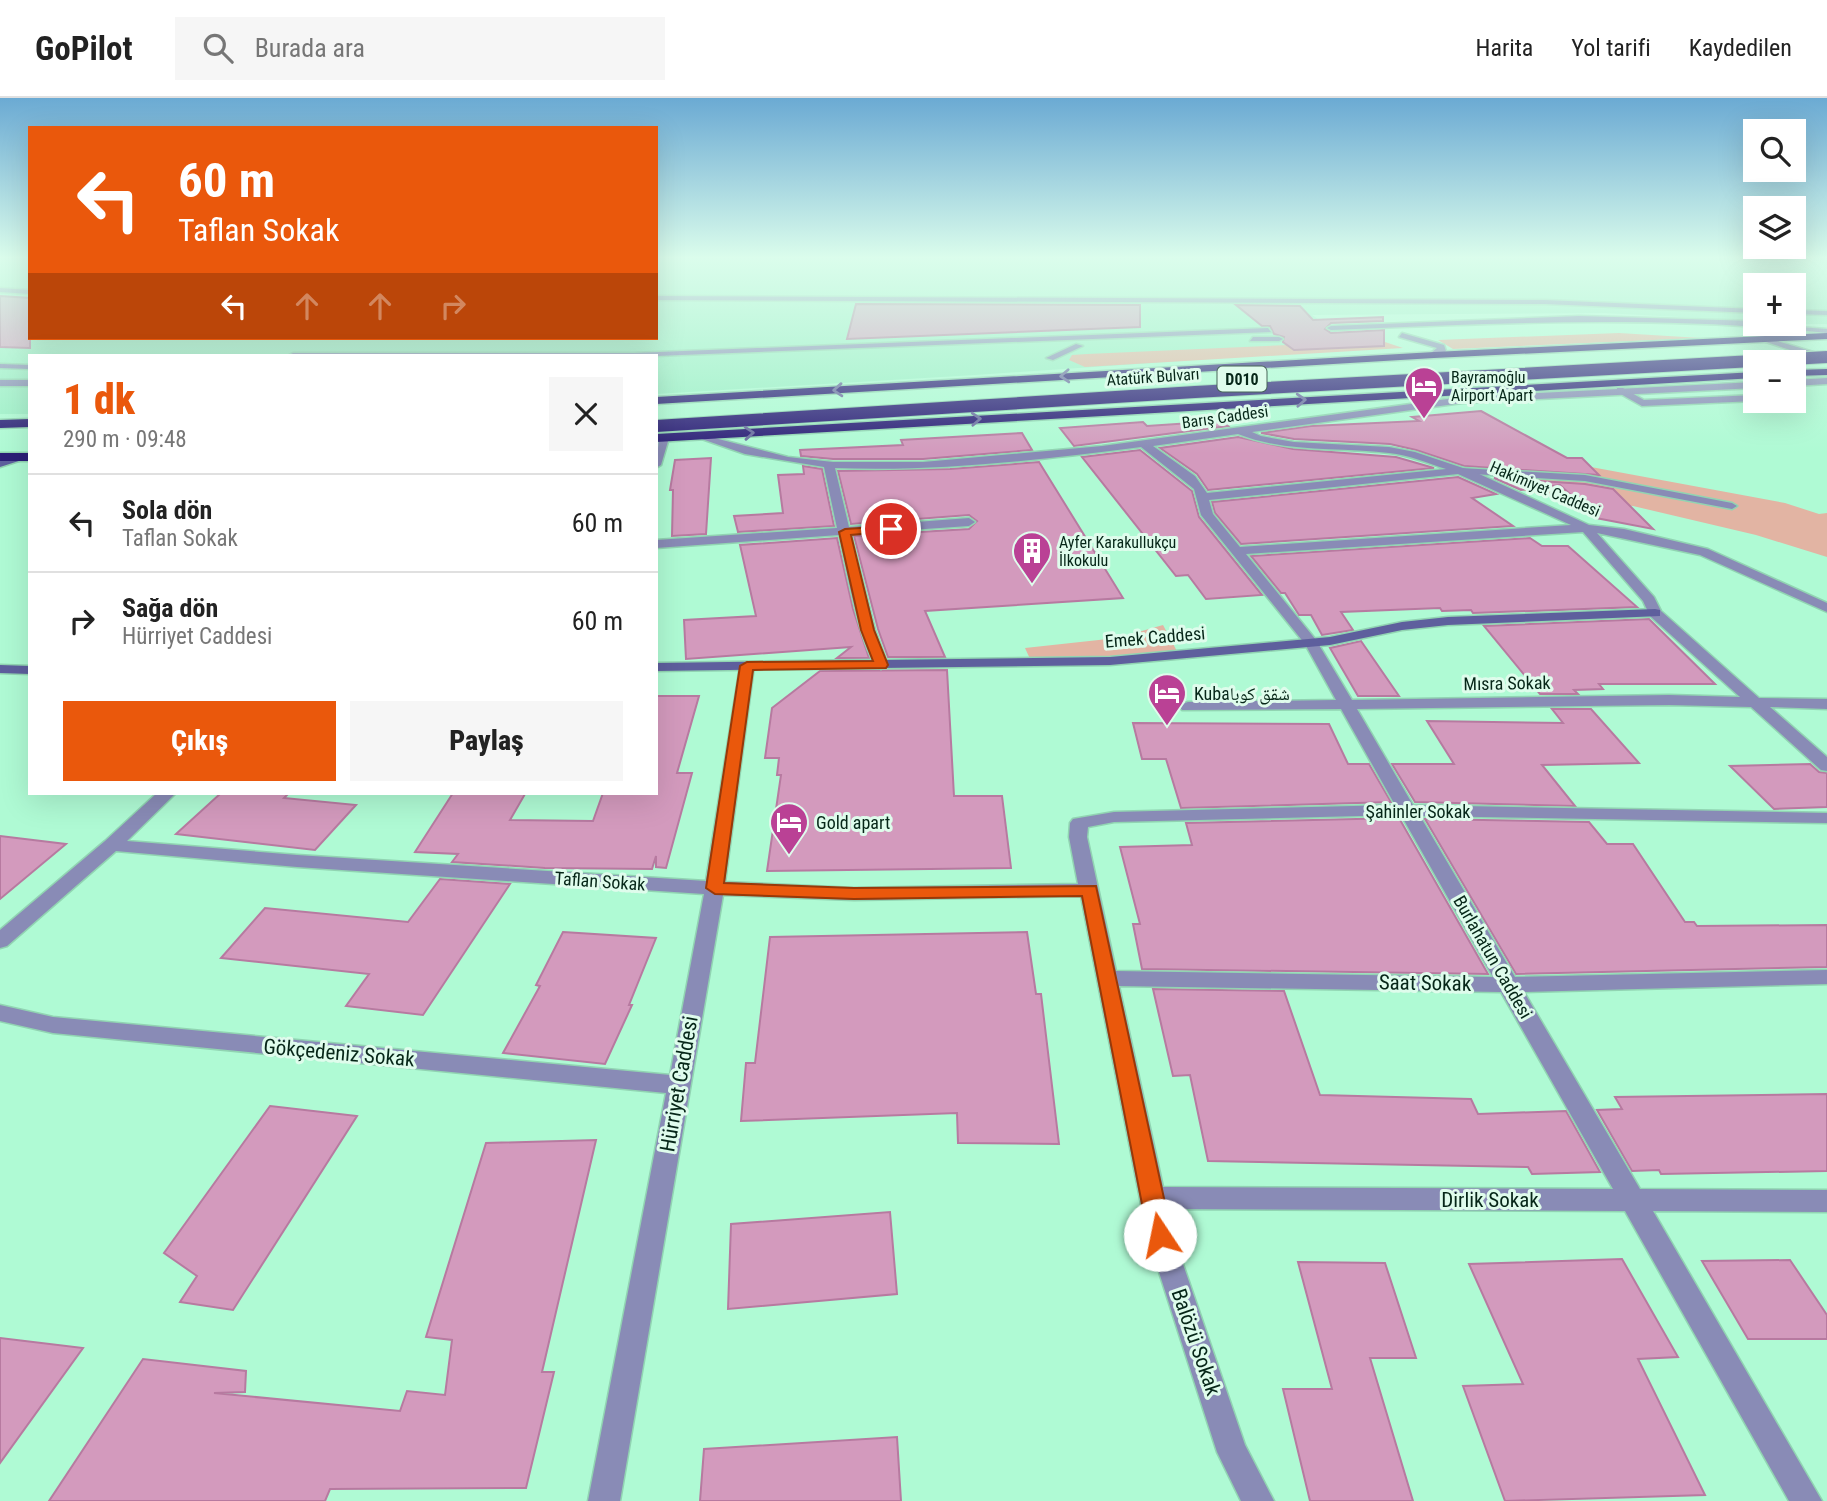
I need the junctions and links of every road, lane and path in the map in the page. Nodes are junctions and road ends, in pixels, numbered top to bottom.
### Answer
1 (1467, 322) edge
2 (1731, 322) edge
3 (1435, 324) junction
4 (1331, 328) dead end
5 (1268, 330) dead end
6 (1442, 332) junction
7 (1827, 334) edge
8 (1402, 335) junction
9 (1364, 336) dead end
10 (1389, 336) dead end
11 (1345, 337) dead end
12 (1763, 338) junction
13 (1279, 339) dead end
14 (1079, 346) junction
15 (783, 352) junction
16 (658, 355) edge
17 (1434, 355) junction
18 (1826, 356) edge
19 (1050, 358) dead end
20 (658, 361) edge
21 (0, 366) edge
22 (28, 367) edge
23 (1827, 372) edge
24 (1806, 373) edge
25 (0, 374) edge
26 (28, 374) edge
27 (1743, 376) edge
28 (1827, 381) edge
29 (1806, 382) edge
30 (0, 383) edge
31 (28, 383) edge
32 (1743, 386) edge
33 (1620, 390) junction
34 (1743, 399) edge
35 (658, 401) edge
36 (658, 413) edge
37 (28, 423) edge
38 (0, 424) edge
39 (658, 426) edge
40 (0, 430) edge
41 (28, 431) edge
42 (1242, 431) junction
43 (703, 436) junction
44 (660, 438) edge
45 (10, 443) dead end
46 (28, 443) edge
47 (1144, 444) junction
48 (0, 457) edge
49 (25, 457) edge
50 (828, 463) junction
51 (0, 464) edge
52 (1461, 471) junction
53 (1202, 497) junction
54 (1732, 506) dead end
55 (969, 522) dead end
56 (1586, 528) junction
57 (845, 532) junction
58 (658, 544) edge
59 (1236, 551) junction
60 (1824, 605) edge
61 (1655, 613) junction
62 (1311, 643) junction
63 (881, 665) junction
64 (747, 666) junction
65 (658, 667) edge
66 (0, 669) edge
67 (28, 670) edge
68 (1755, 701) junction
69 (1827, 704) edge
70 (1347, 705) junction
71 (1188, 707) dead end
72 (1827, 766) edge
73 (165, 795) edge
74 (1409, 810) junction
75 (1827, 818) edge
76 (112, 845) junction
77 (715, 888) junction
78 (1089, 890) junction
79 (0, 941) edge
80 (1827, 977) edge
81 (1107, 978) junction
82 (1508, 985) junction
83 (0, 1013) edge
84 (679, 1085) junction
85 (1152, 1198) junction
86 (1633, 1200) junction
87 (1827, 1201) edge
88 (604, 1501) edge
89 (1258, 1501) edge
90 (1806, 1501) edge

1 - 3 lane
2 - 7 lane
3 - 4 lane
3 - 6 lane
5 - 15 lane, Atatürk Bulvarı
6 - 8 lane
6 - 12 lane
7 - 12 highway
8 - 10 lane
8 - 17 lane
9 - 11 lane
12 - 17 highway
12 - 18 street
13 - 14 lane, Atatürk Bulvarı
14 - 15 lane, Atatürk Bulvarı
14 - 19 lane, Atatürk Bulvarı
15 - 16 lane, Atatürk Bulvarı
15 - 20 lane, Atatürk Bulvarı
17 -> 35 highway
18 - 36 highway, Atatürk Bulvarı / D010
18 - 39 highway, Atatürk Bulvarı / D010, bridge
21 - 22 lane
23 - 24 highway
25 - 26 lane
43 -> 27 highway
28 - 29 street
30 - 31 lane
32 - 33 street, Barış Caddesi
33 - 34 lane
33 - 42 street, Barış Caddesi
37 - 38 highway
40 - 41 highway
42 - 47 street, Barış Caddesi
42 - 52 street, Hakimiyet Caddesi
43 - 44 highway
43 - 50 street, Barış Caddesi
45 - 46 highway
47 - 50 street, Barış Caddesi
47 - 53 street, Burlahatun Caddesi
48 - 49 highway
49 - 51 street
50 - 57 street
52 - 53 street
52 - 54 lane
52 - 56 street, Hakimiyet Caddesi
53 - 59 street, Burlahatun Caddesi
55 - 57 street
56 - 59 street
56 - 60 street, Hakimiyet Caddesi
56 - 61 street
57 - 58 street
57 - 63 street
59 - 62 street, Burlahatun Caddesi
61 - 62 street, Emek Caddesi
61 - 68 street
62 - 63 street, Emek Caddesi
62 - 70 street, Burlahatun Caddesi
63 - 64 street, Emek Caddesi
64 - 65 street, Emek Caddesi
64 - 77 street, Hürriyet Caddesi
66 - 67 street
68 - 69 street, Mısra Sokak
68 - 70 street, Mısra Sokak
68 - 72 street
70 - 71 street, Mısra Sokak
70 - 74 street, Burlahatun Caddesi
73 - 76 street
74 - 75 street, Şahinler Sokak
74 - 78 street, Şahinler Sokak
74 - 82 street, Burlahatun Caddesi
76 - 77 street, Taflan Sokak
76 - 79 street
77 - 78 street, Taflan Sokak
77 - 84 street, Hürriyet Caddesi
78 - 81 street, Balözü Sokak
80 - 82 street, Saat Sokak
81 - 82 street, Saat Sokak
81 - 85 street, Balözü Sokak
82 - 86 street, Burlahatun Caddesi
83 - 84 street, Gökçedeniz Sokak
84 - 88 street, Hürriyet Caddesi
85 - 86 street, Dirlik Sokak
85 - 89 street, Balözü Sokak
86 - 87 street, Dirlik Sokak
86 - 90 street, Burlahatun Caddesi

